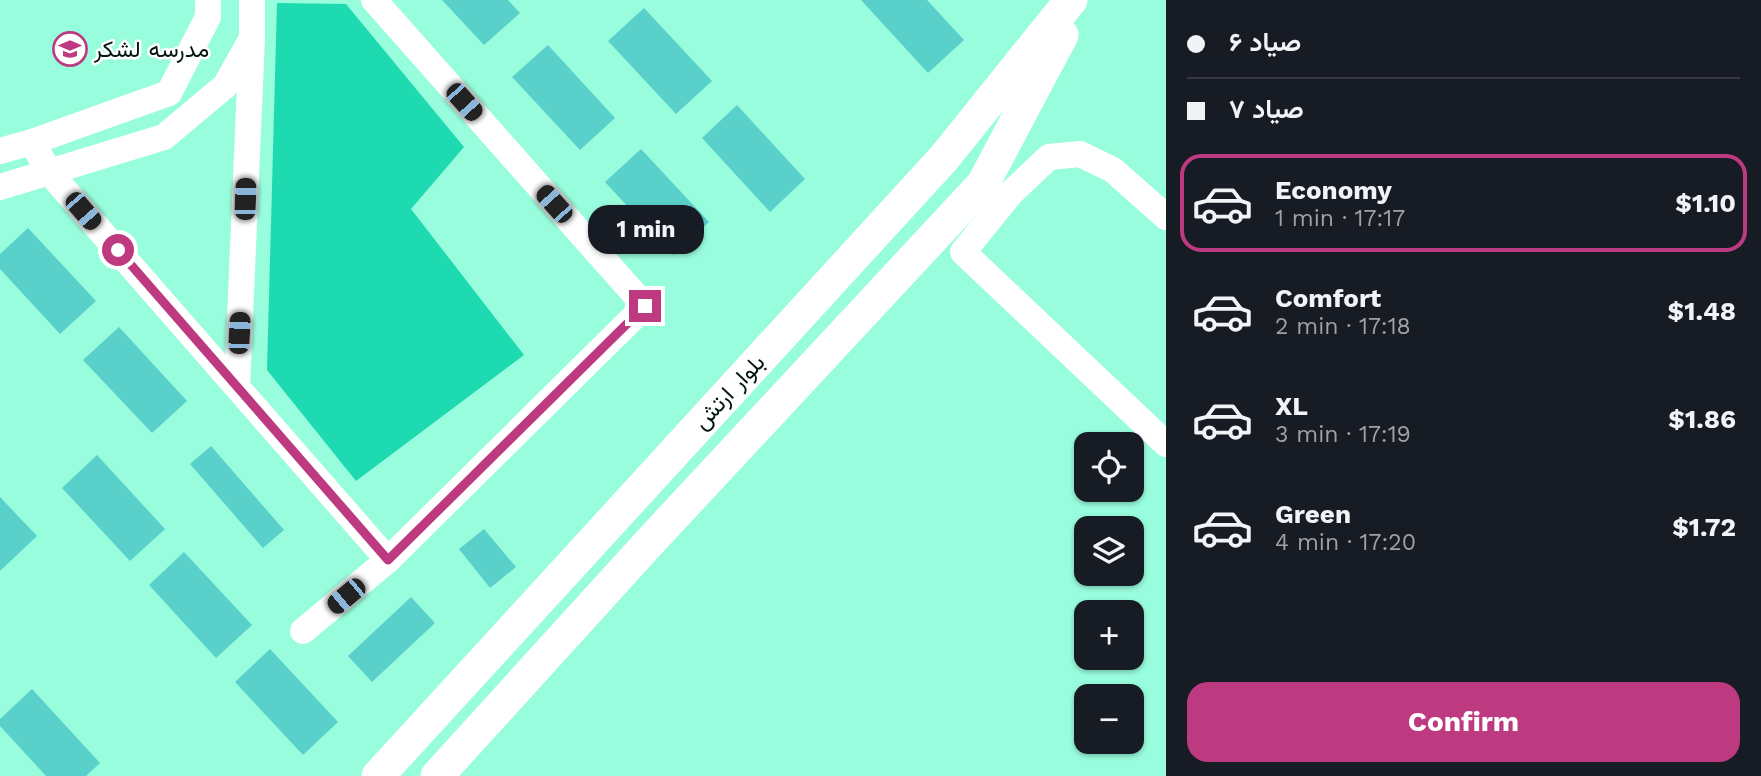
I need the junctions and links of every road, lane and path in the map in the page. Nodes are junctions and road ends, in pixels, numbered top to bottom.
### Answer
1 (208, 0) edge
2 (252, 0) edge
3 (374, 0) edge
4 (1071, 0) edge
5 (1080, 0) edge
6 (252, 38) junction
7 (32, 142) junction
8 (0, 151) edge
9 (49, 172) junction
10 (0, 187) edge
11 (1166, 217) edge
12 (237, 387) junction
13 (1162, 430) edge
14 (388, 560) junction
15 (303, 631) dead end
16 (377, 776) edge
17 (437, 776) edge

1 - 7 street
2 - 6 street
3 - 14 street
4 - 16 main road, بلوار ارتش
5 - 17 main road, بلوار ارتش
6 - 9 street
6 - 12 street
7 - 8 street
7 - 9 street
9 - 10 street
9 - 12 street
11 - 13 street
12 - 14 street
14 - 15 street

